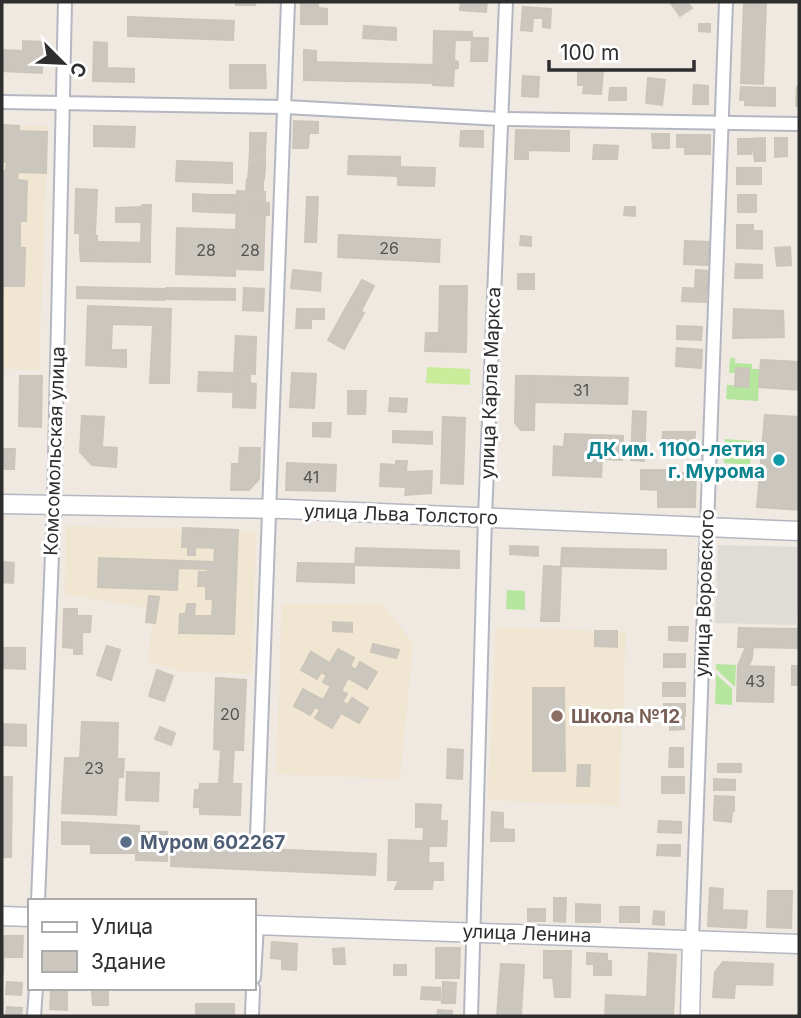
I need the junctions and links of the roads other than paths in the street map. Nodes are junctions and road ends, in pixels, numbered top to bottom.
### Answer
1 (65, 2) edge
2 (288, 2) edge
3 (506, 2) edge
4 (726, 2) edge
5 (2, 102) edge
6 (62, 106) junction
7 (286, 107) junction
8 (501, 118) junction
9 (724, 122) junction
10 (799, 124) edge
11 (2, 504) edge
12 (54, 505) junction
13 (268, 509) junction
14 (485, 517) junction
15 (707, 529) junction
16 (799, 531) edge
17 (257, 836) dead end
18 (38, 899) edge
19 (2, 916) edge
20 (28, 917) edge
21 (256, 925) edge
22 (473, 931) junction
23 (692, 942) junction
24 (799, 944) edge
25 (36, 990) edge
26 (253, 990) edge
27 (34, 1016) edge
28 (252, 1016) edge
29 (471, 1016) edge
30 (690, 1016) edge

1 - 6 street, Комсомольская улица
2 - 7 street
3 - 8 street, улица Карла Маркса
4 - 9 street, улица Воровского
5 - 6 street
6 - 7 street
6 - 12 street, Комсомольская улица
7 - 8 street
7 - 13 street
8 - 9 street
8 - 14 street, улица Карла Маркса
9 - 10 street
9 - 15 street, улица Воровского
11 - 12 street, улица Льва Толстого
12 - 13 street, улица Льва Толстого
12 - 18 street, Комсомольская улица
13 - 14 street, улица Льва Толстого
13 - 17 street
14 - 15 street, улица Льва Толстого
14 - 22 street, улица Карла Маркса
15 - 16 street, улица Льва Толстого
15 - 23 street, улица Воровского
19 - 20 street
21 - 22 street, улица Ленина
22 - 23 street, улица Ленина
22 - 29 street, улица Карла Маркса
23 - 24 street, улица Ленина
23 - 30 street, улица Воровского
25 - 27 street
26 - 28 street

